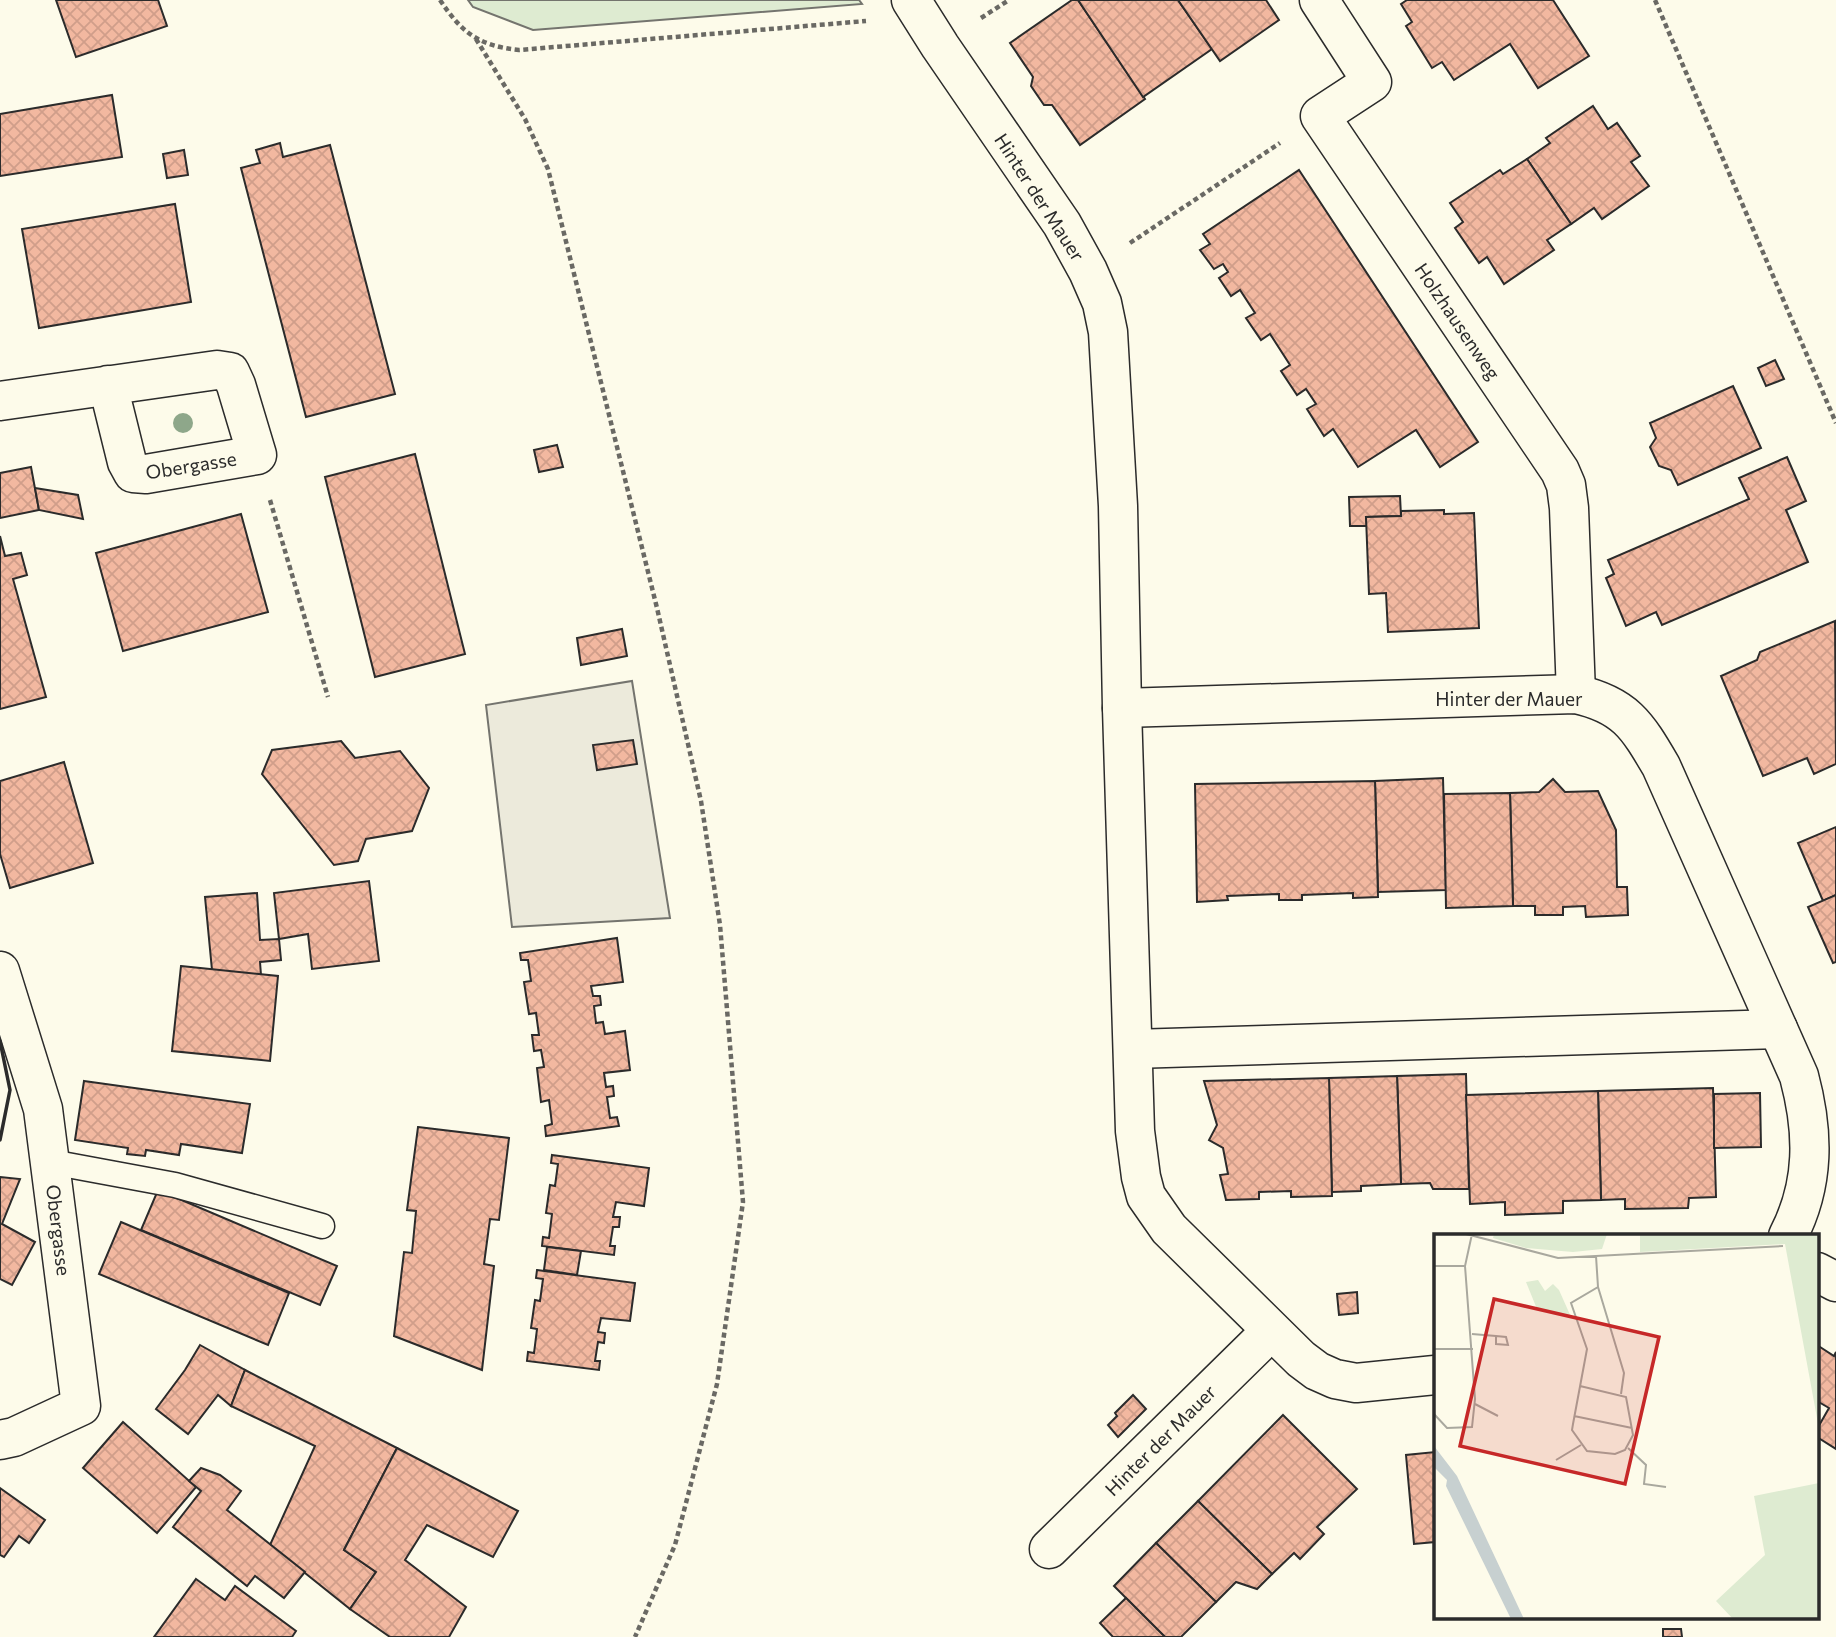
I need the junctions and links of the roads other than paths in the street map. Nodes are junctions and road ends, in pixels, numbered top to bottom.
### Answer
1 (1318, 0) edge
2 (916, 8) edge
3 (108, 385) junction
4 (0, 401) edge
5 (1576, 694) junction
6 (1122, 708) junction
7 (0, 971) edge
8 (1778, 1030) junction
9 (1133, 1049) junction
10 (51, 1162) junction
11 (322, 1226) dead end
12 (1789, 1234) edge
13 (1818, 1273) edge
14 (1836, 1282) edge
15 (1270, 1331) junction
16 (1434, 1376) edge
17 (0, 1440) edge
18 (1049, 1549) dead end

1 - 5 street, Holzhausenweg
2 - 6 street, Hinter der Mauer
3 - 3 street, Obergasse
3 - 4 street, Obergasse
5 - 6 street, Hinter der Mauer
5 - 8 street, Hinter der Mauer
6 - 9 street, Hinter der Mauer
7 - 10 street, Obergasse
8 - 9 street
8 - 12 street, Hinter der Mauer
9 - 15 street, Hinter der Mauer
10 - 11 lane
10 - 17 street, Obergasse
13 - 14 street
15 - 16 street, Hinter der Mauer
15 - 18 street, Hinter der Mauer

